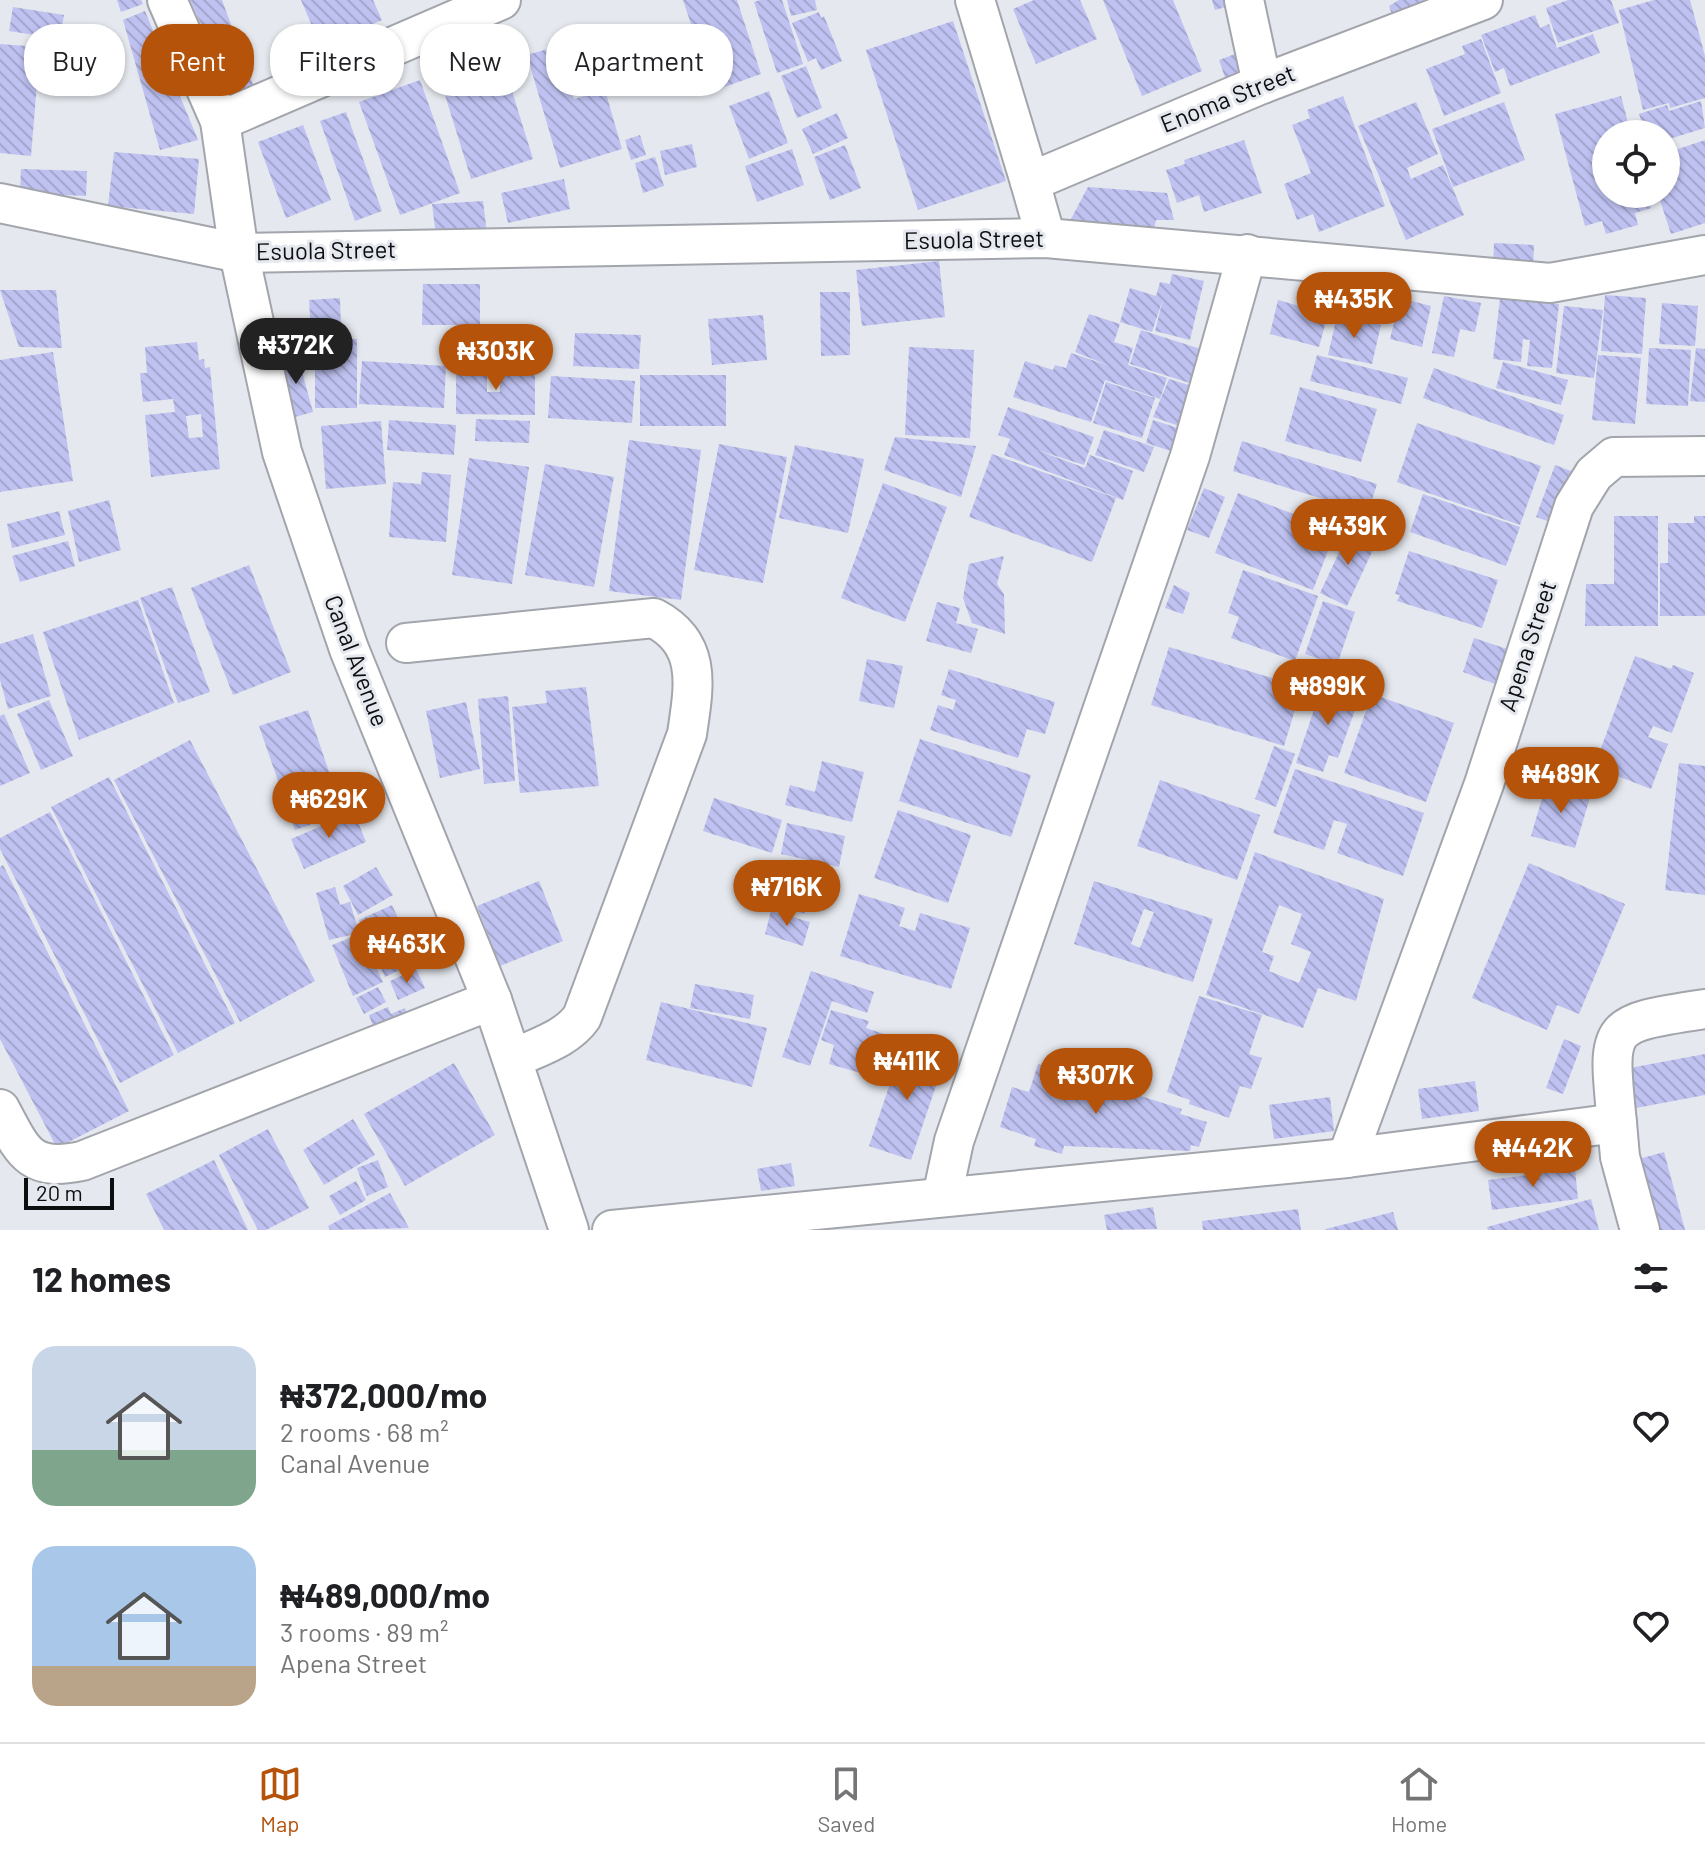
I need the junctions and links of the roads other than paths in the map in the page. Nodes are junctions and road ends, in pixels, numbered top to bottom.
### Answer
1 (167, 0) edge
2 (501, 0) edge
3 (975, 0) edge
4 (1244, 0) edge
5 (1483, 0) edge
6 (1262, 84) junction
7 (220, 121) junction
8 (1030, 182) junction
9 (0, 203) edge
10 (1046, 238) junction
11 (239, 253) junction
12 (1247, 254) junction
13 (1705, 255) edge
14 (1705, 456) edge
15 (406, 643) dead end
16 (492, 1000) junction
17 (1705, 1009) edge
18 (513, 1059) junction
19 (0, 1109) edge
20 (1619, 1140) junction
21 (1347, 1158) junction
22 (942, 1197) junction
23 (569, 1230) edge
24 (612, 1230) edge
25 (1640, 1230) edge

1 - 7 street, Canal Avenue
2 - 7 street
3 - 8 street
4 - 6 street
5 - 6 street, Enoma Street
6 - 8 street, Enoma Street
7 - 11 street, Canal Avenue
8 - 10 street
9 - 11 street, Esuola Street
10 - 11 street, Esuola Street
10 - 12 street, Esuola Street
11 - 16 street, Canal Avenue
12 - 13 street, Esuola Street
12 - 22 street
14 - 21 street, Apena Street
15 - 18 street
16 - 18 street, Canal Avenue
16 - 19 street
17 - 20 street
18 - 23 street, Canal Avenue
20 - 21 street
20 - 25 street
21 - 22 street
22 - 24 street

